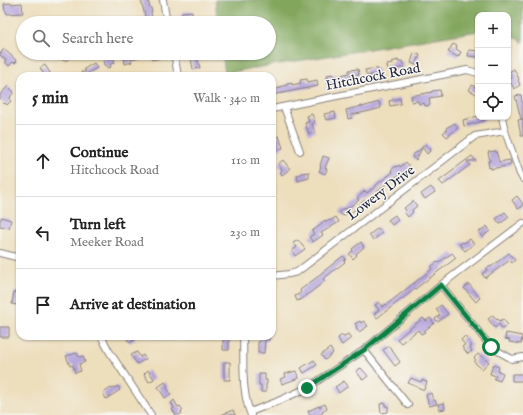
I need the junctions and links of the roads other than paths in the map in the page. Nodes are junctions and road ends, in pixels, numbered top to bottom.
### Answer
1 (163, 0) edge
2 (166, 16) edge
3 (175, 60) edge
4 (177, 72) edge
5 (475, 72) edge
6 (284, 107) junction
7 (276, 108) edge
8 (503, 120) edge
9 (505, 131) junction
10 (300, 151) dead end
11 (523, 179) edge
12 (523, 223) edge
13 (0, 253) edge
14 (16, 257) edge
15 (276, 276) edge
16 (441, 285) junction
17 (103, 340) edge
18 (243, 340) edge
19 (364, 350) junction
20 (523, 358) edge
21 (408, 405) dead end
22 (250, 414) edge
23 (151, 415) edge

1 - 2 street
3 - 4 street
5 - 6 street, Hitchcock Road
6 - 7 street, Hitchcock Road
6 - 10 street
8 - 9 street
9 - 11 street
9 - 15 street, Lowery Drive
12 - 16 street
13 - 14 street
16 - 19 street
16 - 20 street
17 - 23 street
18 - 22 street
19 - 21 street
19 - 22 street

